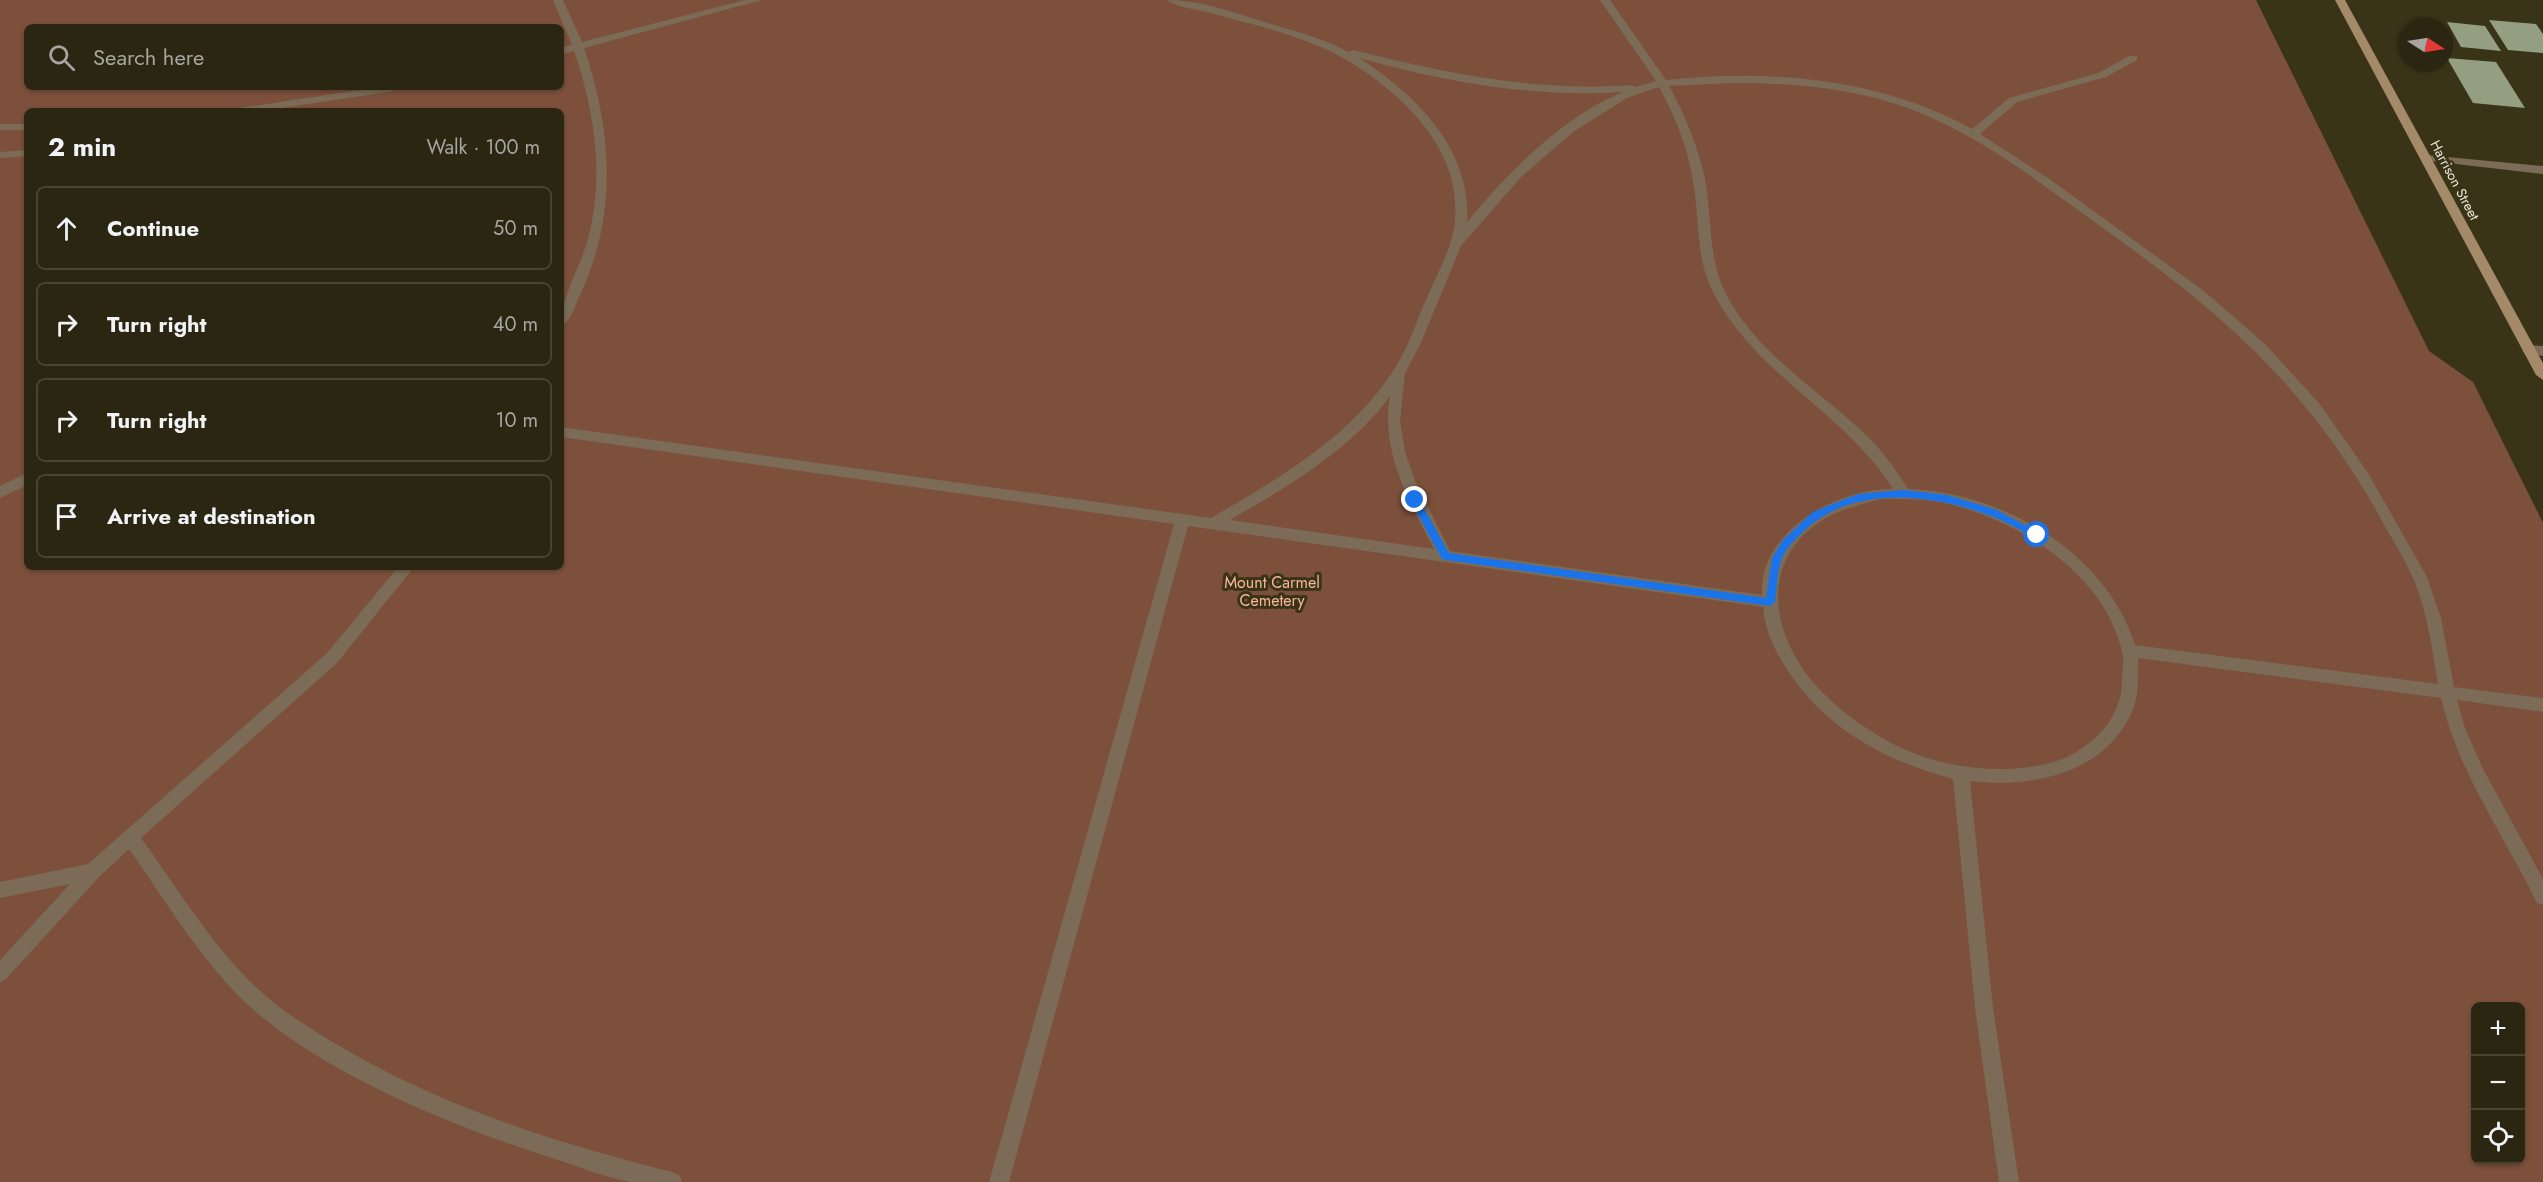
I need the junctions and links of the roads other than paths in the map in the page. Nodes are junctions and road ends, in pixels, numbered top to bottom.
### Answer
1 (558, 0) edge
2 (757, 0) edge
3 (1172, 0) edge
4 (1605, 0) edge
5 (2340, 0) edge
6 (578, 47) junction
7 (1331, 47) junction
8 (564, 50) edge
9 (2133, 58) dead end
10 (1665, 83) junction
11 (1649, 86) junction
12 (381, 90) edge
13 (260, 108) edge
14 (0, 127) edge
15 (24, 127) edge
16 (1973, 134) junction
17 (24, 153) edge
18 (0, 155) edge
19 (2426, 158) junction
20 (2543, 170) edge
21 (1456, 244) junction
22 (564, 315) edge
23 (2536, 351) edge
24 (1402, 369) junction
25 (2543, 375) edge
26 (564, 432) edge
27 (24, 480) edge
28 (0, 493) edge
29 (1904, 494) junction
30 (1182, 520) junction
31 (1212, 524) junction
32 (1446, 556) junction
33 (404, 570) edge
34 (1770, 602) junction
35 (2128, 650) junction
36 (2446, 692) junction
37 (2543, 705) edge
38 (1961, 773) junction
39 (130, 837) junction
40 (93, 871) junction
41 (0, 890) edge
42 (2543, 897) edge
43 (0, 973) edge
44 (672, 1182) edge
45 (999, 1182) edge
46 (2009, 1182) edge

1 - 6 street
2 - 6 street
3 - 7 street
4 - 10 street
5 - 19 main road, Harrison Street
6 - 8 street
6 - 22 street
7 - 11 street
7 - 21 street
9 - 16 street
10 - 11 street
10 - 16 street
10 - 29 street
11 - 21 street
12 - 13 street
14 - 15 street
16 - 36 street
17 - 18 street
19 - 20 street
19 - 23 main road, Harrison Street
21 - 24 street
23 - 25 main road, Harrison Street
24 - 31 street
24 - 32 street
26 - 30 street
27 - 28 street
29 - 34 street
29 - 35 street
30 - 31 street
30 - 45 street
31 - 32 street
32 - 34 street
33 - 39 street
34 - 38 street
35 - 36 street
35 - 38 street
36 - 37 street
36 - 42 street
38 - 46 street
39 - 40 street
39 - 44 street
40 - 41 street
40 - 43 street

